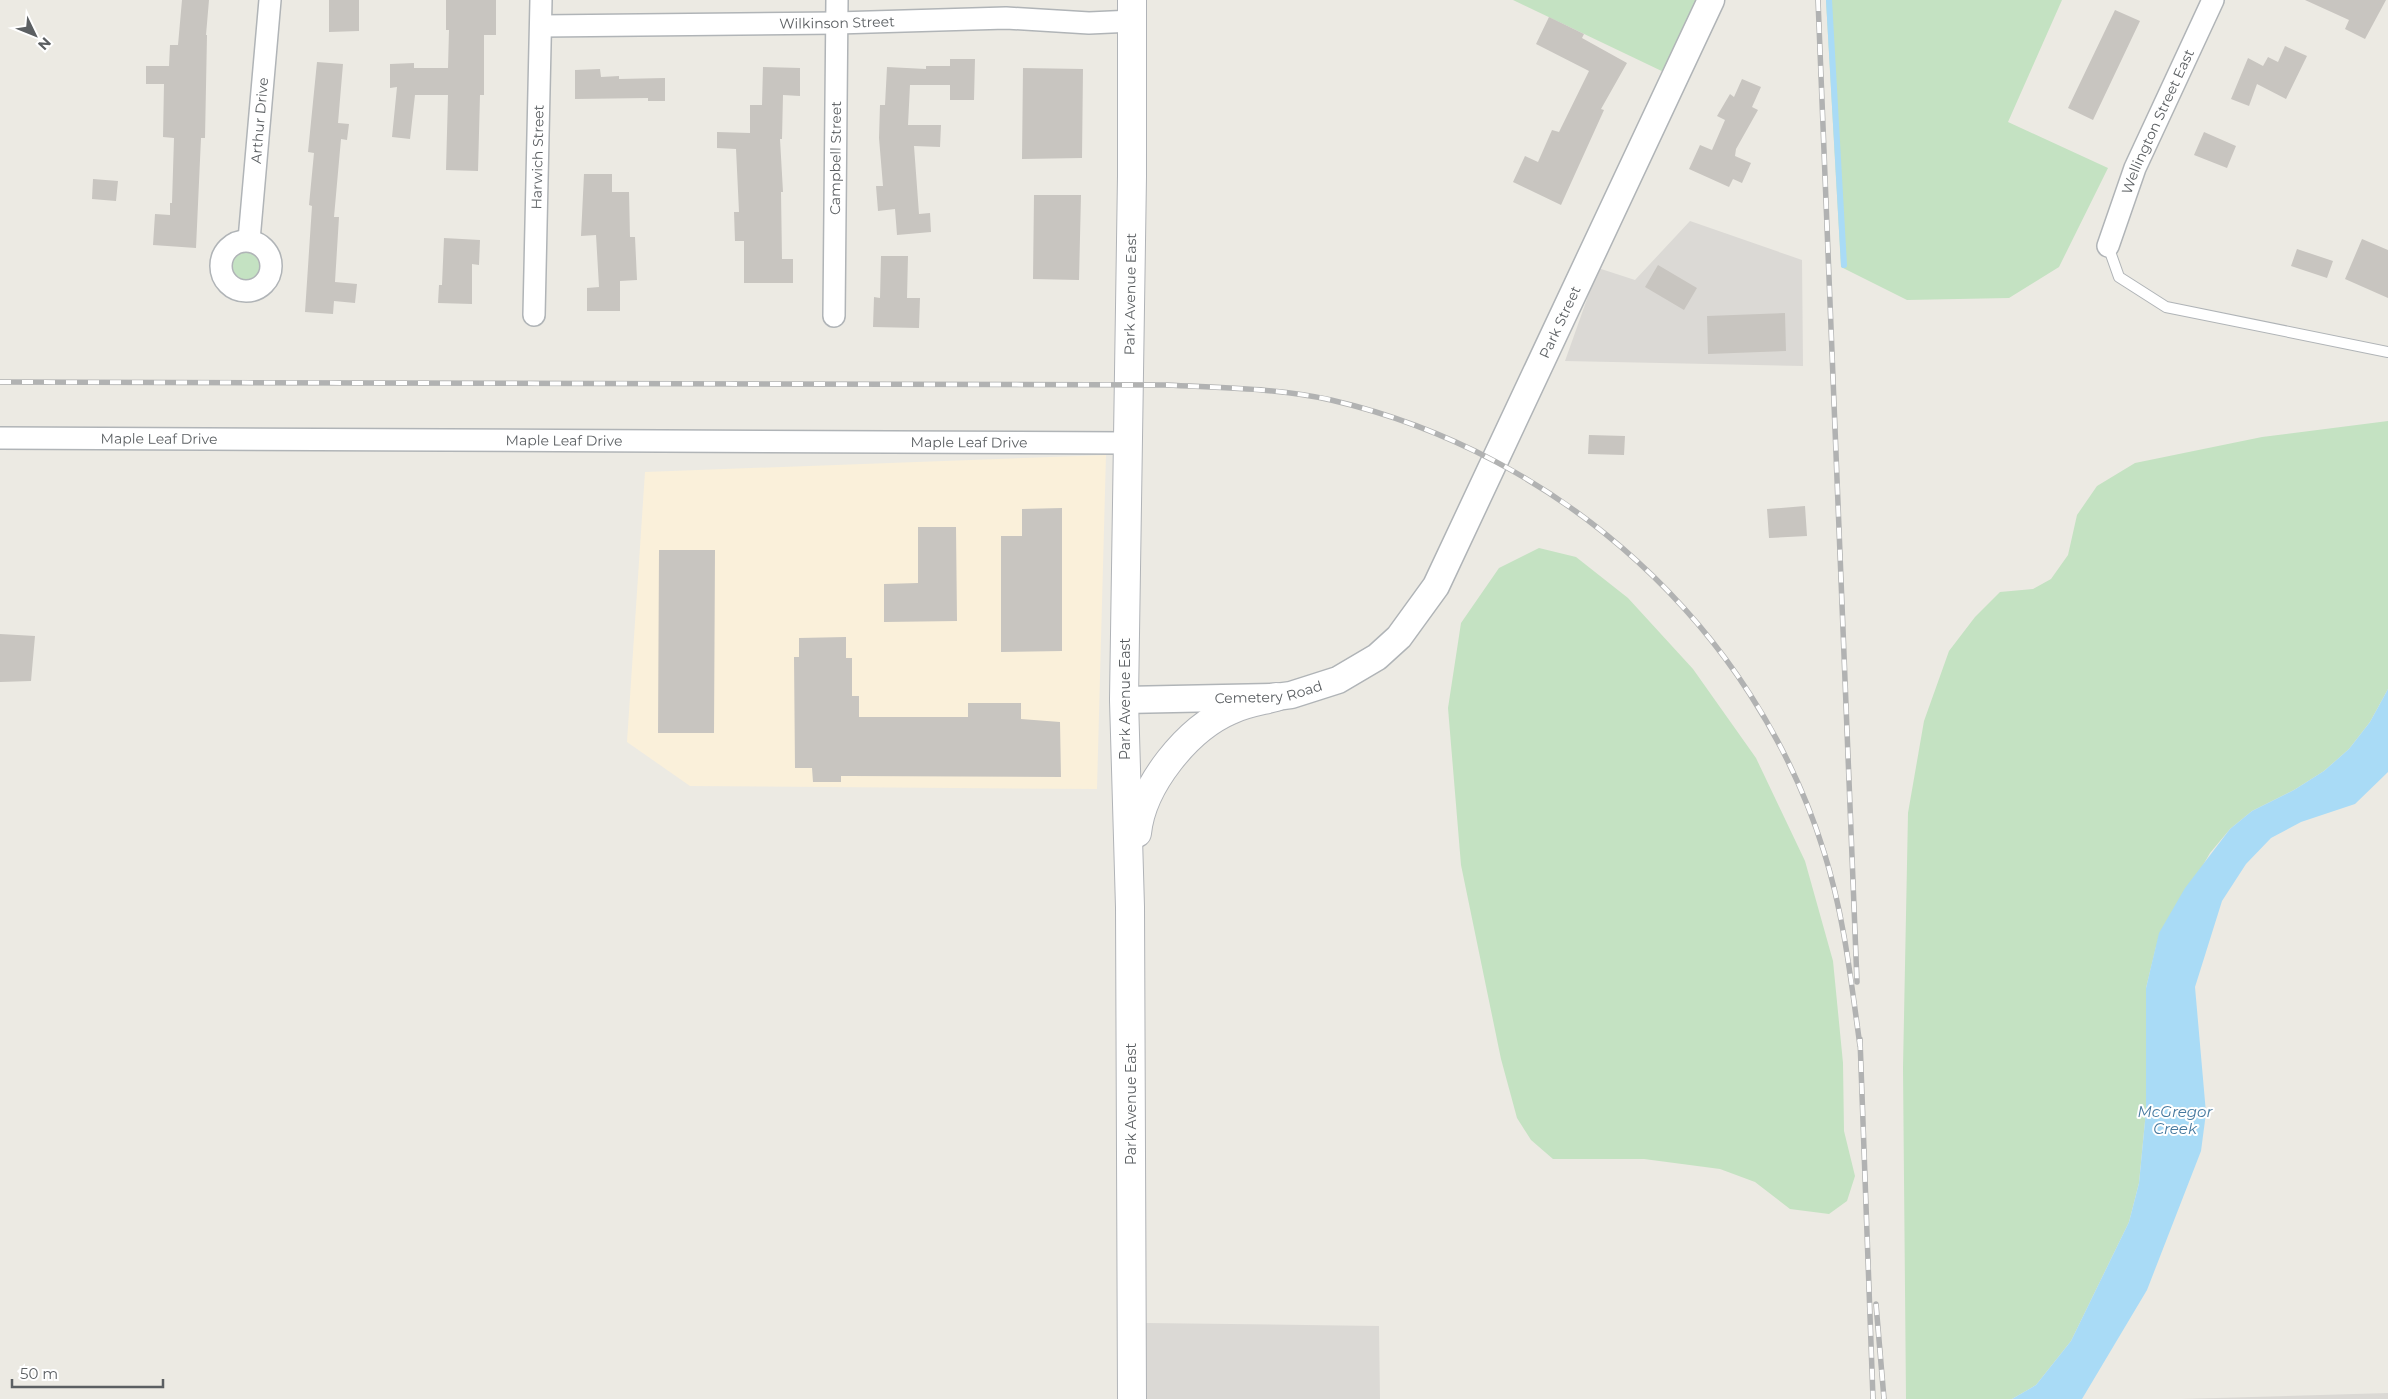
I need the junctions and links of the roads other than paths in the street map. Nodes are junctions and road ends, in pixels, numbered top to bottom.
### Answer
1 (270, 0) edge
2 (540, 0) edge
3 (836, 0) edge
4 (1711, 0) edge
5 (2213, 0) edge
6 (1133, 10) edge
7 (837, 23) junction
8 (541, 26) junction
9 (249, 240) dead end
10 (2108, 246) joint
11 (534, 315) dead end
12 (834, 316) dead end
13 (2388, 352) edge
14 (0, 438) edge
15 (1127, 442) junction
16 (1399, 637) joint
17 (1276, 697) junction
18 (1124, 700) junction
19 (1130, 907) junction
20 (1132, 1399) edge

1 - 9 street, Arthur Drive
2 - 8 street, Harwich Street
3 - 7 street, Campbell Street
4 - 16 street, Park Street
5 - 10 street, Wellington Street East
6 - 7 street, Wilkinson Street
6 - 15 main road, Park Avenue East
7 - 8 street, Wilkinson Street
7 - 12 street, Campbell Street
8 - 11 street, Harwich Street
10 - 13 lane
14 - 15 street, Maple Leaf Drive
15 - 18 main road, Park Avenue East
16 - 17 street, Cemetery Road
17 - 18 street, Cemetery Road
17 - 19 main road
18 - 19 main road, Park Avenue East
19 - 20 main road, Park Avenue East

